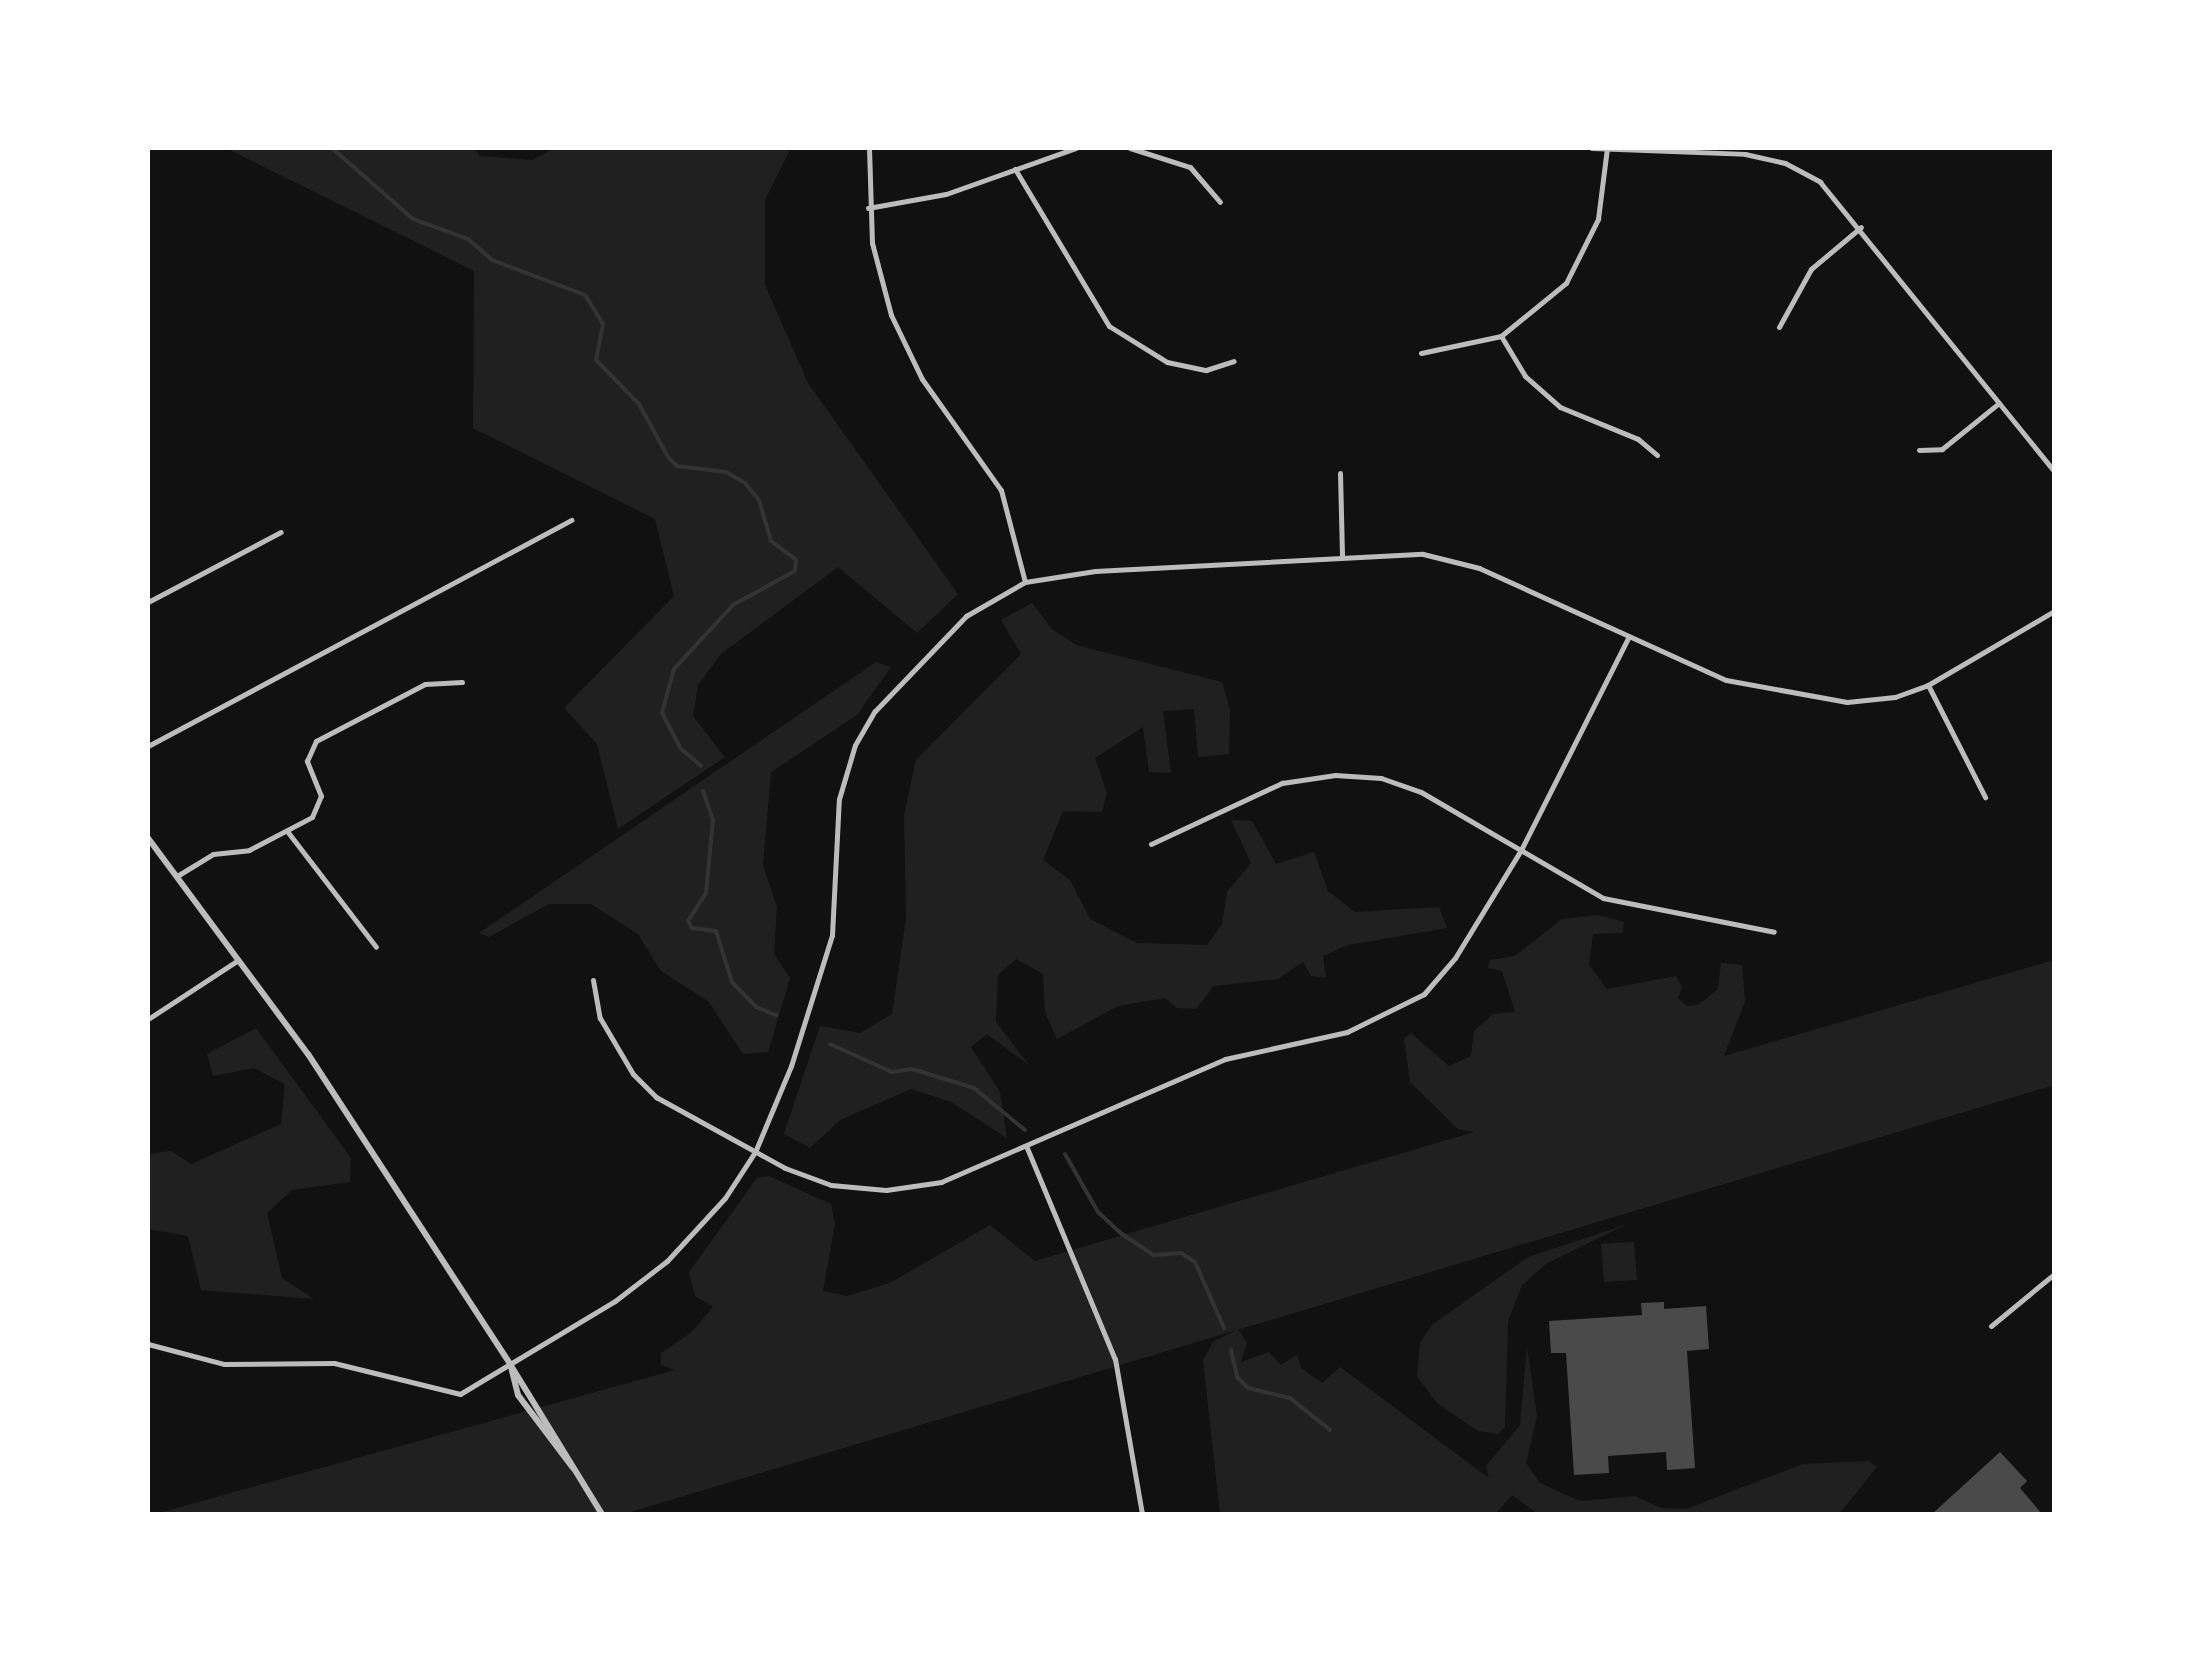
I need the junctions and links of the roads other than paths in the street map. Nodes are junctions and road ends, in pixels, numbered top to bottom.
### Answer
1 (869, 148) edge
2 (1076, 148) edge
3 (1130, 148) edge
4 (1592, 148) edge
5 (1607, 148) edge
6 (1015, 169) junction
7 (1220, 202) dead end
8 (868, 208) junction
9 (1862, 227) junction
10 (1779, 326) dead end
11 (1501, 336) junction
12 (1421, 353) dead end
13 (1234, 361) dead end
14 (2000, 404) junction
15 (1919, 450) dead end
16 (1657, 455) dead end
17 (2054, 470) edge
18 (1340, 473) dead end
19 (572, 520) dead end
20 (280, 532) dead end
21 (1342, 556) junction
22 (1026, 582) junction
23 (148, 602) edge
24 (2054, 611) edge
25 (1628, 638) junction
26 (462, 682) dead end
27 (1928, 684) junction
28 (148, 746) edge
29 (1985, 797) dead end
30 (288, 831) junction
31 (148, 838) edge
32 (1151, 844) dead end
33 (1522, 850) junction
34 (177, 876) junction
35 (1774, 932) dead end
36 (376, 946) dead end
37 (240, 959) junction
38 (592, 980) dead end
39 (148, 1020) edge
40 (1027, 1148) junction
41 (755, 1152) junction
42 (2054, 1274) edge
43 (1991, 1326) dead end
44 (148, 1344) edge
45 (510, 1364) junction
46 (572, 1468) junction
47 (602, 1514) edge
48 (1142, 1514) edge

1 - 8 street
2 - 6 street
3 - 7 street
4 - 5 street
5 - 9 street
5 - 11 street
6 - 8 street
6 - 13 street
8 - 22 street
9 - 10 street
9 - 14 street
11 - 12 street
11 - 16 street
14 - 15 street
14 - 17 street
18 - 21 street
19 - 28 street
20 - 23 street
21 - 22 street
21 - 25 street
22 - 41 street
24 - 27 street
25 - 27 street
25 - 33 street
26 - 30 street
27 - 29 street
30 - 34 street
30 - 36 street
31 - 34 street
32 - 33 street
33 - 35 street
33 - 40 street
34 - 37 street
37 - 39 street
37 - 45 street
38 - 41 street
40 - 41 street
40 - 48 street
41 - 45 street
42 - 43 street
44 - 45 street
45 - 46 street
45 - 46 street
46 - 47 street

